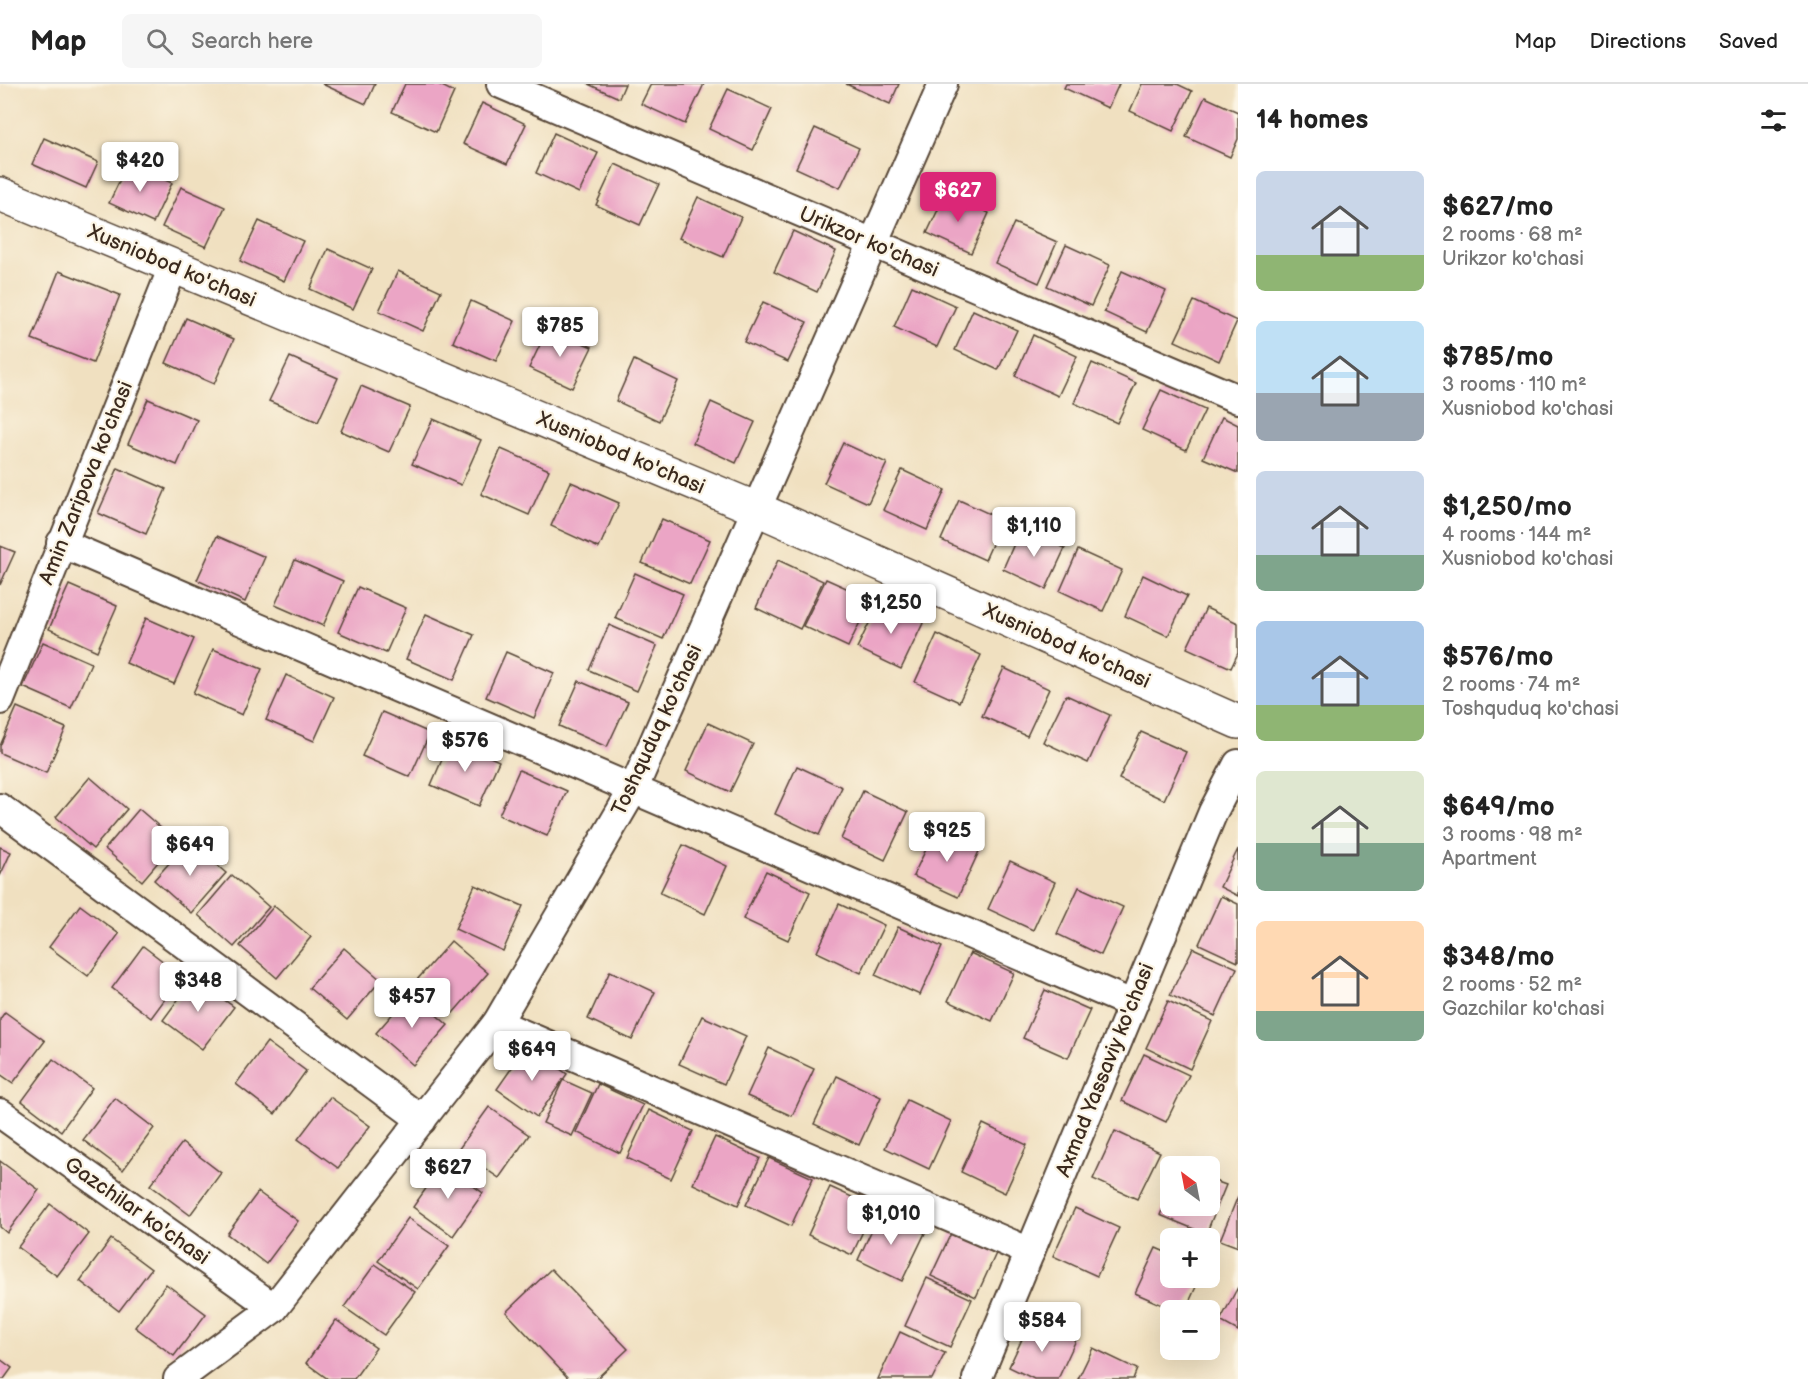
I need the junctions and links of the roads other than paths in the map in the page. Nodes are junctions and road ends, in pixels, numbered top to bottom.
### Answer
1 (501, 84) edge
2 (944, 84) edge
3 (0, 194) edge
4 (873, 244) junction
5 (173, 267) junction
6 (1238, 399) edge
7 (757, 509) junction
8 (61, 543) junction
9 (0, 700) edge
10 (1238, 722) edge
11 (1238, 764) edge
12 (633, 790) junction
13 (0, 808) edge
14 (1132, 1004) junction
15 (497, 1023) junction
16 (0, 1113) edge
17 (422, 1120) junction
18 (1030, 1252) junction
19 (274, 1308) junction
20 (178, 1379) edge
21 (977, 1379) edge

1 - 4 street, Urikzor ko'chasi
2 - 4 street, Toshquduq ko'chasi
3 - 5 street, Xusniobod ko'chasi
4 - 6 street, Urikzor ko'chasi
4 - 7 street, Toshquduq ko'chasi
5 - 7 street, Xusniobod ko'chasi
5 - 8 street, Amin Zaripova ko'chasi
7 - 10 street, Xusniobod ko'chasi
7 - 12 street, Toshquduq ko'chasi
8 - 9 street, Amin Zaripova ko'chasi
8 - 12 street
11 - 14 street, Axmad Yassaviy ko'chasi
12 - 14 street
12 - 15 street, Toshquduq ko'chasi
13 - 17 street
14 - 18 street, Axmad Yassaviy ko'chasi
15 - 17 street, Toshquduq ko'chasi
15 - 18 street
16 - 19 street, Gazchilar ko'chasi
17 - 19 street, Toshquduq ko'chasi
18 - 21 street, Axmad Yassaviy ko'chasi
19 - 20 street, Toshquduq ko'chasi

